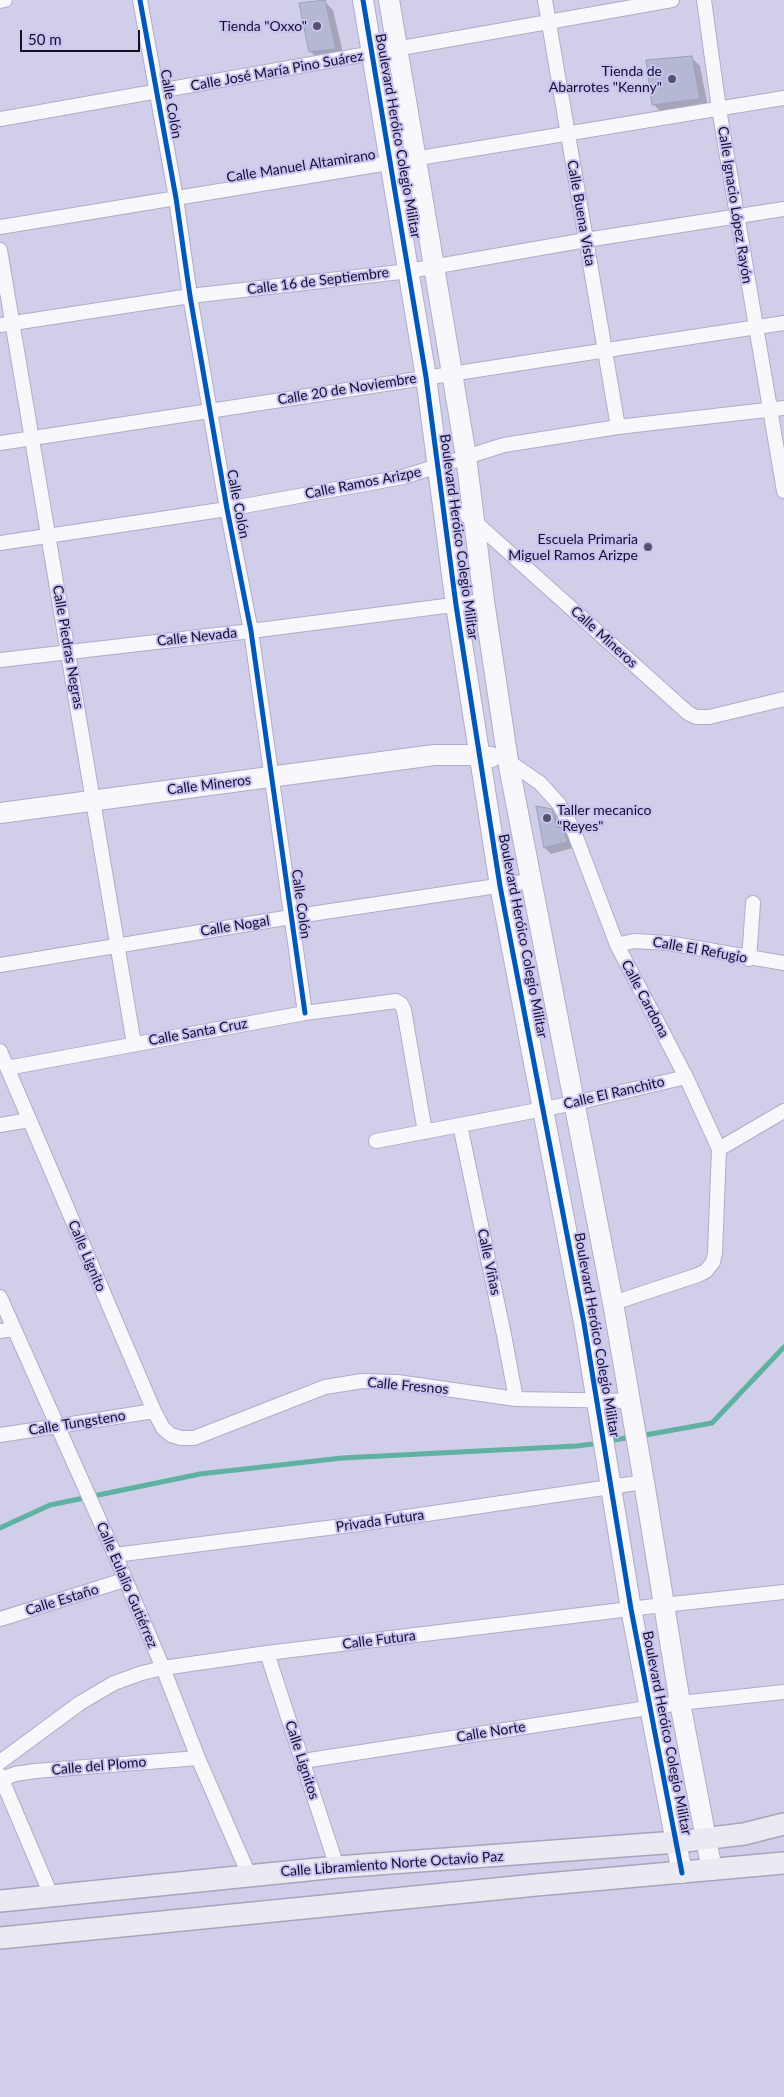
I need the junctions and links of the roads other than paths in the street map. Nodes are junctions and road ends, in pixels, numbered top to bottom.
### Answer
1 (5, 0) edge
2 (140, 0) edge
3 (363, 0) edge
4 (388, 0) edge
5 (546, 0) edge
6 (672, 0) edge
7 (704, 0) edge
8 (0, 1) edge
9 (549, 20) junction
10 (397, 49) junction
11 (372, 54) junction
12 (158, 92) junction
13 (784, 98) edge
14 (719, 109) junction
15 (0, 119) edge
16 (567, 133) junction
17 (416, 160) junction
18 (390, 163) junction
19 (176, 198) junction
20 (784, 209) edge
21 (738, 216) junction
22 (0, 227) edge
23 (586, 240) junction
24 (0, 250) edge
25 (434, 267) junction
26 (409, 271) junction
27 (190, 296) junction
28 (784, 323) edge
29 (6, 324) edge
30 (755, 327) junction
31 (604, 350) junction
32 (452, 373) junction
33 (426, 377) junction
34 (777, 408) edge
35 (210, 411) junction
36 (618, 427) junction
37 (33, 438) junction
38 (0, 443) edge
39 (466, 456) junction
40 (439, 466) junction
41 (784, 491) edge
42 (442, 500) junction
43 (227, 509) junction
44 (474, 521) junction
45 (49, 535) junction
46 (0, 543) edge
47 (484, 602) junction
48 (456, 604) junction
49 (251, 631) junction
50 (69, 651) junction
51 (0, 660) edge
52 (784, 699) edge
53 (479, 755) junction
54 (508, 761) junction
55 (272, 776) junction
56 (94, 800) junction
57 (0, 813) edge
58 (530, 881) junction
59 (500, 886) junction
60 (754, 903) dead end
61 (291, 917) junction
62 (617, 945) junction
63 (117, 946) junction
64 (749, 958) junction
65 (784, 963) edge
66 (0, 965) edge
67 (305, 1013) junction
68 (134, 1044) junction
69 (0, 1051) edge
70 (7, 1068) junction
71 (686, 1077) junction
72 (575, 1102) junction
73 (544, 1108) junction
74 (784, 1111) edge
75 (29, 1120) junction
76 (0, 1125) edge
77 (460, 1125) junction
78 (425, 1132) junction
79 (376, 1142) dead end
80 (719, 1149) junction
81 (0, 1297) edge
82 (613, 1304) junction
83 (14, 1329) junction
84 (0, 1331) edge
85 (516, 1399) junction
86 (598, 1401) junction
87 (631, 1401) junction
88 (154, 1410) junction
89 (57, 1427) junction
90 (0, 1435) edge
91 (194, 1438) joint
92 (644, 1482) junction
93 (612, 1487) junction
94 (115, 1555) junction
95 (124, 1580) junction
96 (784, 1592) edge
97 (663, 1605) junction
98 (631, 1609) junction
99 (0, 1619) edge
100 (267, 1653) junction
101 (163, 1668) junction
102 (784, 1692) edge
103 (680, 1703) junction
104 (650, 1708) junction
105 (198, 1758) junction
106 (0, 1762) edge
107 (303, 1762) junction
108 (1, 1778) edge
109 (784, 1824) edge
110 (706, 1839) junction
111 (677, 1842) junction
112 (784, 1863) edge
113 (337, 1867) junction
114 (712, 1870) junction
115 (682, 1873) junction
116 (249, 1875) junction
117 (51, 1895) junction
118 (0, 1901) edge
119 (0, 1938) edge

1 - 8 street
2 - 12 street, Calle Colón
3 - 11 street, Boulevard Heróico Colegio Militar
4 - 10 street, Boulevard Heróico Colegio Militar
5 - 9 street, Calle Buena Vista
6 - 9 street, Calle José María Pino Suárez
7 - 14 street, Calle Ignacio López Rayón
9 - 10 street, Calle José María Pino Suárez
9 - 16 street, Calle Buena Vista
10 - 11 street, Calle José María Pino Suárez
10 - 17 street, Boulevard Heróico Colegio Militar
11 - 12 street, Calle José María Pino Suárez
11 - 18 street, Boulevard Heróico Colegio Militar
12 - 15 street, Calle José María Pino Suárez
12 - 19 street, Calle Colón
13 - 14 street, Calle Manuel Altamirano
14 - 16 street, Calle Manuel Altamirano
14 - 21 street, Calle Ignacio López Rayón
16 - 17 street, Calle Manuel Altamirano
16 - 23 street, Calle Buena Vista
17 - 18 street, Calle Manuel Altamirano
17 - 25 street, Boulevard Heróico Colegio Militar
18 - 19 street, Calle Manuel Altamirano
18 - 26 street, Boulevard Heróico Colegio Militar
19 - 22 street, Calle Manuel Altamirano
19 - 27 street, Calle Colón
20 - 21 street, Calle 16 de Septiembre
21 - 23 street, Calle 16 de Septiembre
21 - 30 street, Calle Ignacio López Rayón
23 - 25 street, Calle 16 de Septiembre
23 - 31 street, Calle Buena Vista
24 - 29 street, Calle Piedras Negras
25 - 26 street, Calle 16 de Septiembre
25 - 32 street, Boulevard Heróico Colegio Militar
26 - 27 street, Calle 16 de Septiembre
26 - 33 street, Boulevard Heróico Colegio Militar
27 - 29 street, Calle 16 de Septiembre
27 - 35 street, Calle Colón
28 - 30 street, Calle 20 de Noviembre
29 - 37 street, Calle Piedras Negras
30 - 31 street, Calle 20 de Noviembre
30 - 34 street, Calle Ignacio López Rayón
31 - 32 street, Calle 20 de Noviembre
31 - 36 street, Calle Buena Vista
32 - 33 street, Calle 20 de Noviembre
32 - 39 street, Boulevard Heróico Colegio Militar
33 - 35 street, Calle 20 de Noviembre
33 - 40 street, Boulevard Heróico Colegio Militar
34 - 36 street, Calle Ramos Arizpe
34 - 41 street, Calle Ignacio López Rayón
35 - 37 street, Calle 20 de Noviembre
35 - 43 street, Calle Colón
36 - 39 street, Calle Ramos Arizpe
37 - 38 street, Calle 20 de Noviembre
37 - 45 street, Calle Piedras Negras
39 - 40 street, Calle Ramos Arizpe
39 - 44 street, Boulevard Heróico Colegio Militar
40 - 42 street, Boulevard Heróico Colegio Militar
40 - 43 street, Calle Ramos Arizpe
42 - 44 street, Calle Mineros
42 - 48 street, Boulevard Heróico Colegio Militar
43 - 45 street, Calle Ramos Arizpe
43 - 49 street, Calle Colón
44 - 47 street, Boulevard Heróico Colegio Militar
44 - 52 street, Calle Mineros
45 - 46 street, Calle Ramos Arizpe
45 - 50 street, Calle Piedras Negras
47 - 48 street, Calle Nevada
47 - 54 street, Boulevard Heróico Colegio Militar
48 - 49 street, Calle Nevada
48 - 53 street, Boulevard Heróico Colegio Militar
49 - 50 street, Calle Nevada
49 - 55 street, Calle Colón
50 - 51 street, Calle Nevada
50 - 56 street, Calle Piedras Negras
53 - 54 street, Calle Mineros
53 - 55 street, Calle Mineros
53 - 59 street, Boulevard Heróico Colegio Militar
54 - 58 street, Boulevard Heróico Colegio Militar
54 - 62 street, Calle Cardona
55 - 56 street, Calle Mineros
55 - 61 street, Calle Colón
56 - 57 street, Calle Mineros
56 - 63 street, Calle Piedras Negras
58 - 59 street, Calle Nogal
58 - 72 street, Boulevard Heróico Colegio Militar
59 - 61 street, Calle Nogal
59 - 73 street, Boulevard Heróico Colegio Militar
60 - 64 street
61 - 63 street, Calle Nogal
61 - 67 street, Calle Colón
62 - 64 street, Calle El Refugio
62 - 71 street, Calle Cardona
63 - 66 street, Calle Nogal
63 - 68 street, Calle Piedras Negras
64 - 65 street, Calle El Refugio
67 - 68 street, Calle Santa Cruz
67 - 78 street, Calle Santa Cruz
68 - 70 street, Calle Santa Cruz
69 - 70 street, Calle Lignito
70 - 75 street, Calle Lignito
71 - 72 street, Calle El Ranchito
71 - 80 street, Calle Cardona
72 - 73 street, Calle El Ranchito
72 - 82 street, Boulevard Heróico Colegio Militar
73 - 77 street, Calle El Ranchito
73 - 86 street, Boulevard Heróico Colegio Militar
74 - 80 street
75 - 76 street
75 - 88 street, Calle Lignito
77 - 78 street, Calle El Ranchito
77 - 85 street, Calle Viñas
78 - 79 street, Calle El Ranchito
80 - 82 street, Calle Cardona
81 - 83 street, Calle Eulalio Gutiérrez
82 - 87 street, Boulevard Heróico Colegio Militar
83 - 84 street
83 - 89 street, Calle Eulalio Gutiérrez
85 - 86 street, Calle Fresnos
85 - 91 street, Calle Fresnos
86 - 87 street, Calle Fresnos
86 - 93 street, Boulevard Heróico Colegio Militar
87 - 92 street, Boulevard Heróico Colegio Militar
88 - 89 street, Calle Tungsteno
88 - 91 street, Calle Lignito
89 - 90 street, Calle Tungsteno
89 - 94 street, Calle Eulalio Gutiérrez
92 - 93 street, Privada Futura
92 - 97 street, Boulevard Heróico Colegio Militar
93 - 94 street, Privada Futura
93 - 98 street, Boulevard Heróico Colegio Militar
94 - 95 street, Calle Eulalio Gutiérrez
95 - 99 street, Calle Estaño
95 - 101 street, Calle Eulalio Gutiérrez
96 - 97 street, Calle Futura
97 - 98 street, Calle Futura
97 - 103 street, Boulevard Heróico Colegio Militar
98 - 100 street, Calle Futura
98 - 104 street, Boulevard Heróico Colegio Militar
100 - 101 street, Calle Futura
100 - 107 street, Calle Lignitos
101 - 105 street, Calle Eulalio Gutiérrez
101 - 106 street, Calle Futura
102 - 103 street, Calle Norte
103 - 104 street, Calle Norte
103 - 110 street, Boulevard Heróico Colegio Militar
104 - 107 street, Calle Norte
104 - 111 street, Boulevard Heróico Colegio Militar
105 - 108 street, Calle del Plomo
105 - 116 street, Calle Eulalio Gutiérrez
107 - 113 street, Calle Lignitos
108 - 117 street
109 - 110 main road, Calle Libramiento Norte Octavio Paz
110 - 111 main road, Calle Libramiento Norte Octavio Paz
110 - 114 street, Boulevard Heróico Colegio Militar
111 - 113 main road, Calle Libramiento Norte Octavio Paz
111 - 115 street, Boulevard Heróico Colegio Militar
112 - 114 main road
113 - 116 main road, Calle Libramiento Norte Octavio Paz
114 - 115 main road
115 - 119 main road
116 - 117 main road, Calle Libramiento Norte Octavio Paz
117 - 118 main road, Calle Libramiento Norte Octavio Paz

